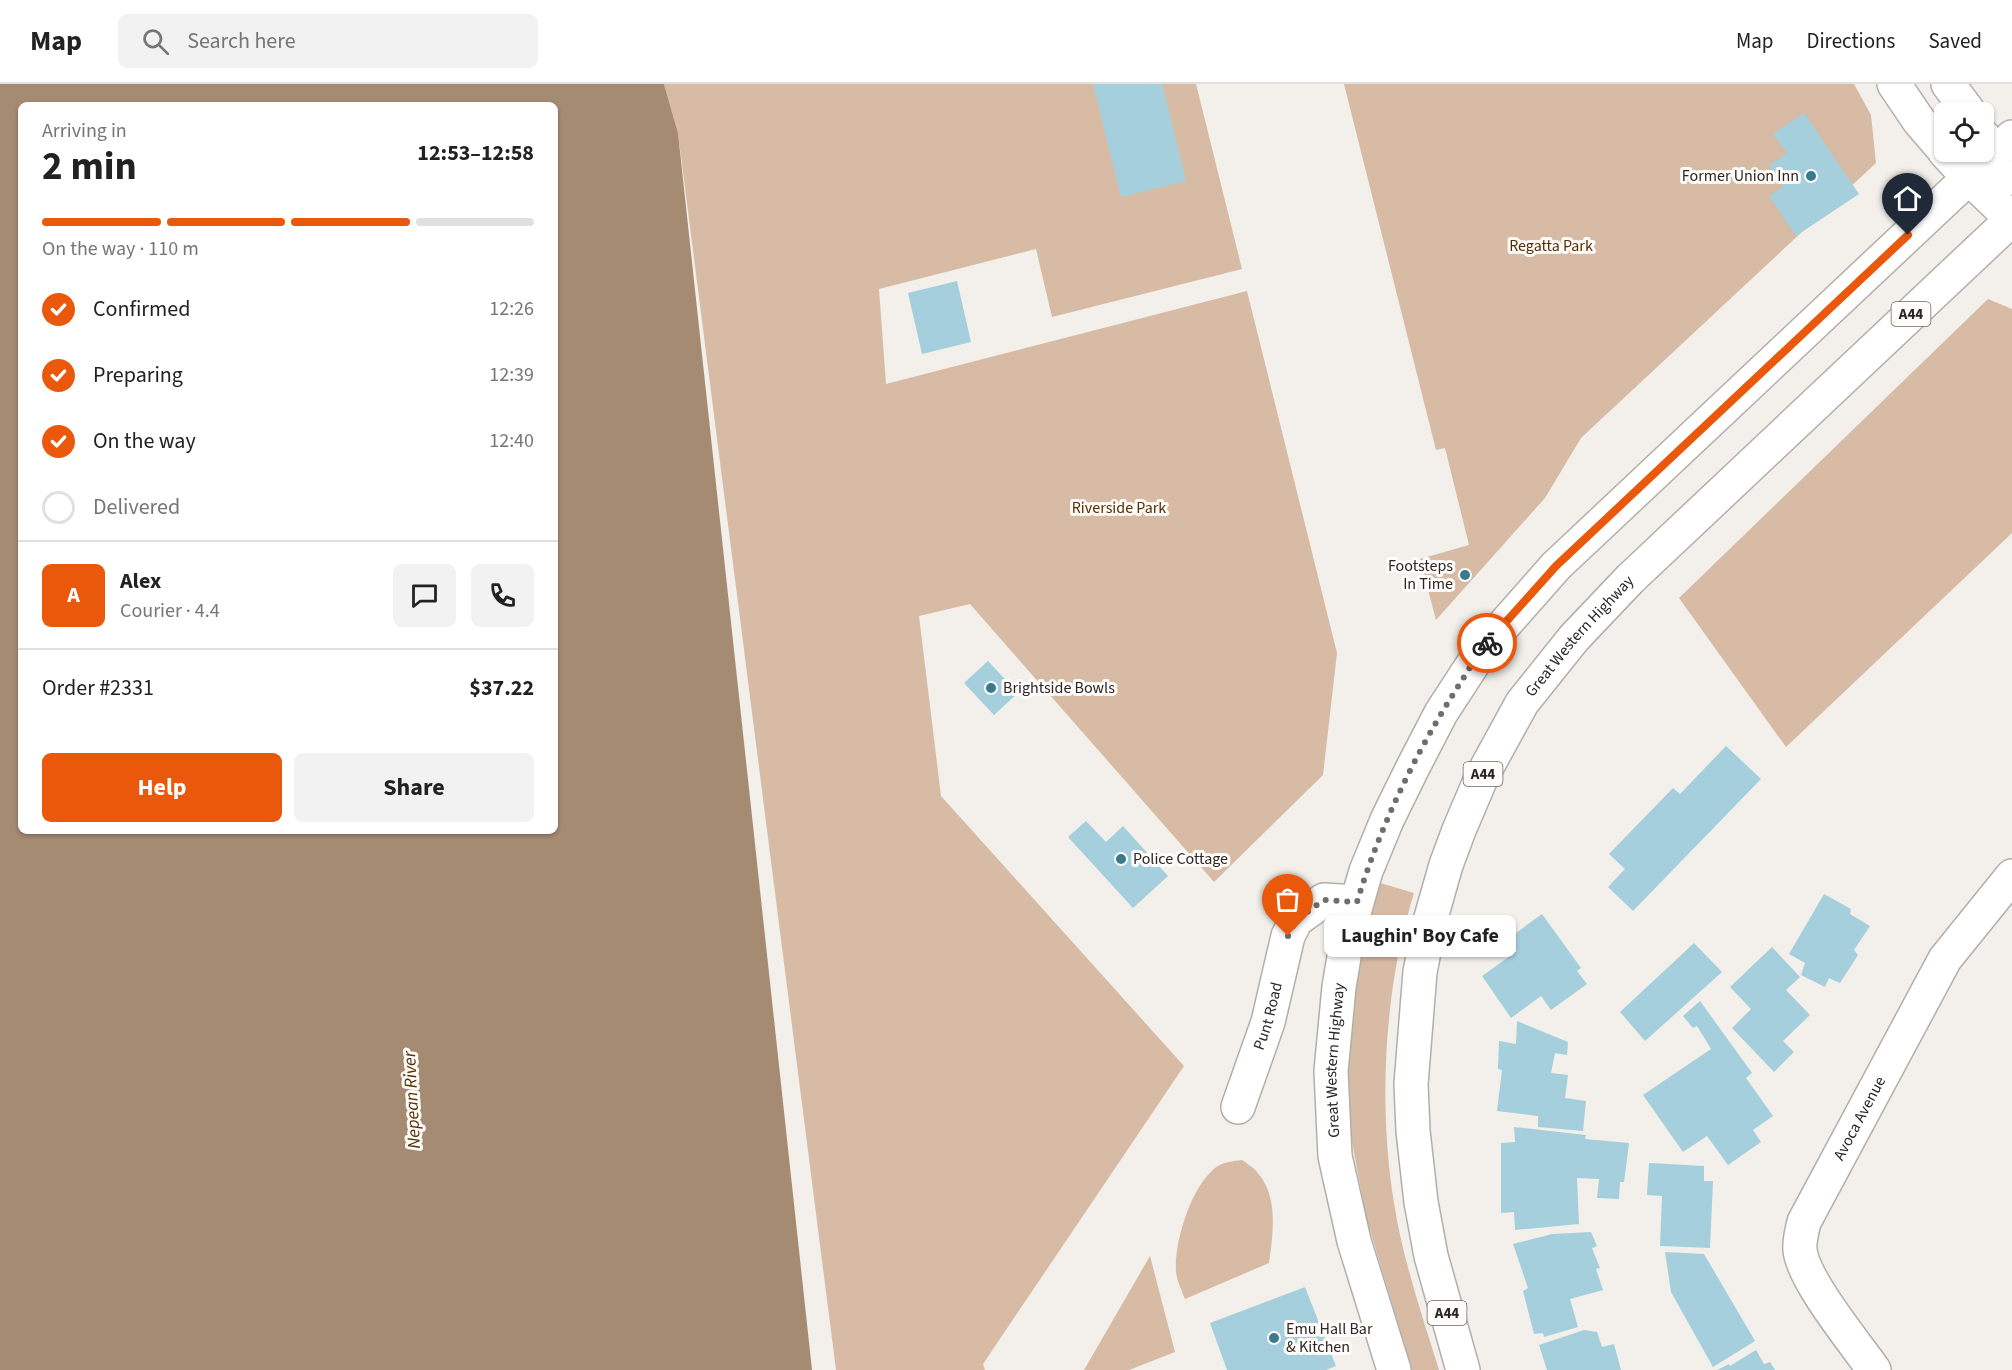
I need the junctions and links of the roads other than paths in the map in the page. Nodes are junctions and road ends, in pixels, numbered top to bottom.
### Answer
1 (1894, 84) edge
2 (1948, 84) edge
3 (1962, 102) edge
4 (1934, 138) edge
5 (1996, 143) edge
6 (1955, 162) edge
7 (1969, 178) junction
8 (2012, 219) edge
9 (2012, 876) edge
10 (1357, 902) junction
11 (1238, 1107) dead end
12 (1394, 1370) edge
13 (1463, 1370) edge
14 (1874, 1370) edge

1 - 4 main road
2 - 3 main road
5 - 7 main road, Great Western Highway
5 - 8 main road
6 - 7 main road
7 - 8 main road
7 - 10 main road, Great Western Highway
8 - 13 main road, Great Western Highway / A44
9 - 14 main road, Avoca Avenue
10 - 11 main road, Punt Road
10 - 12 main road, Great Western Highway

